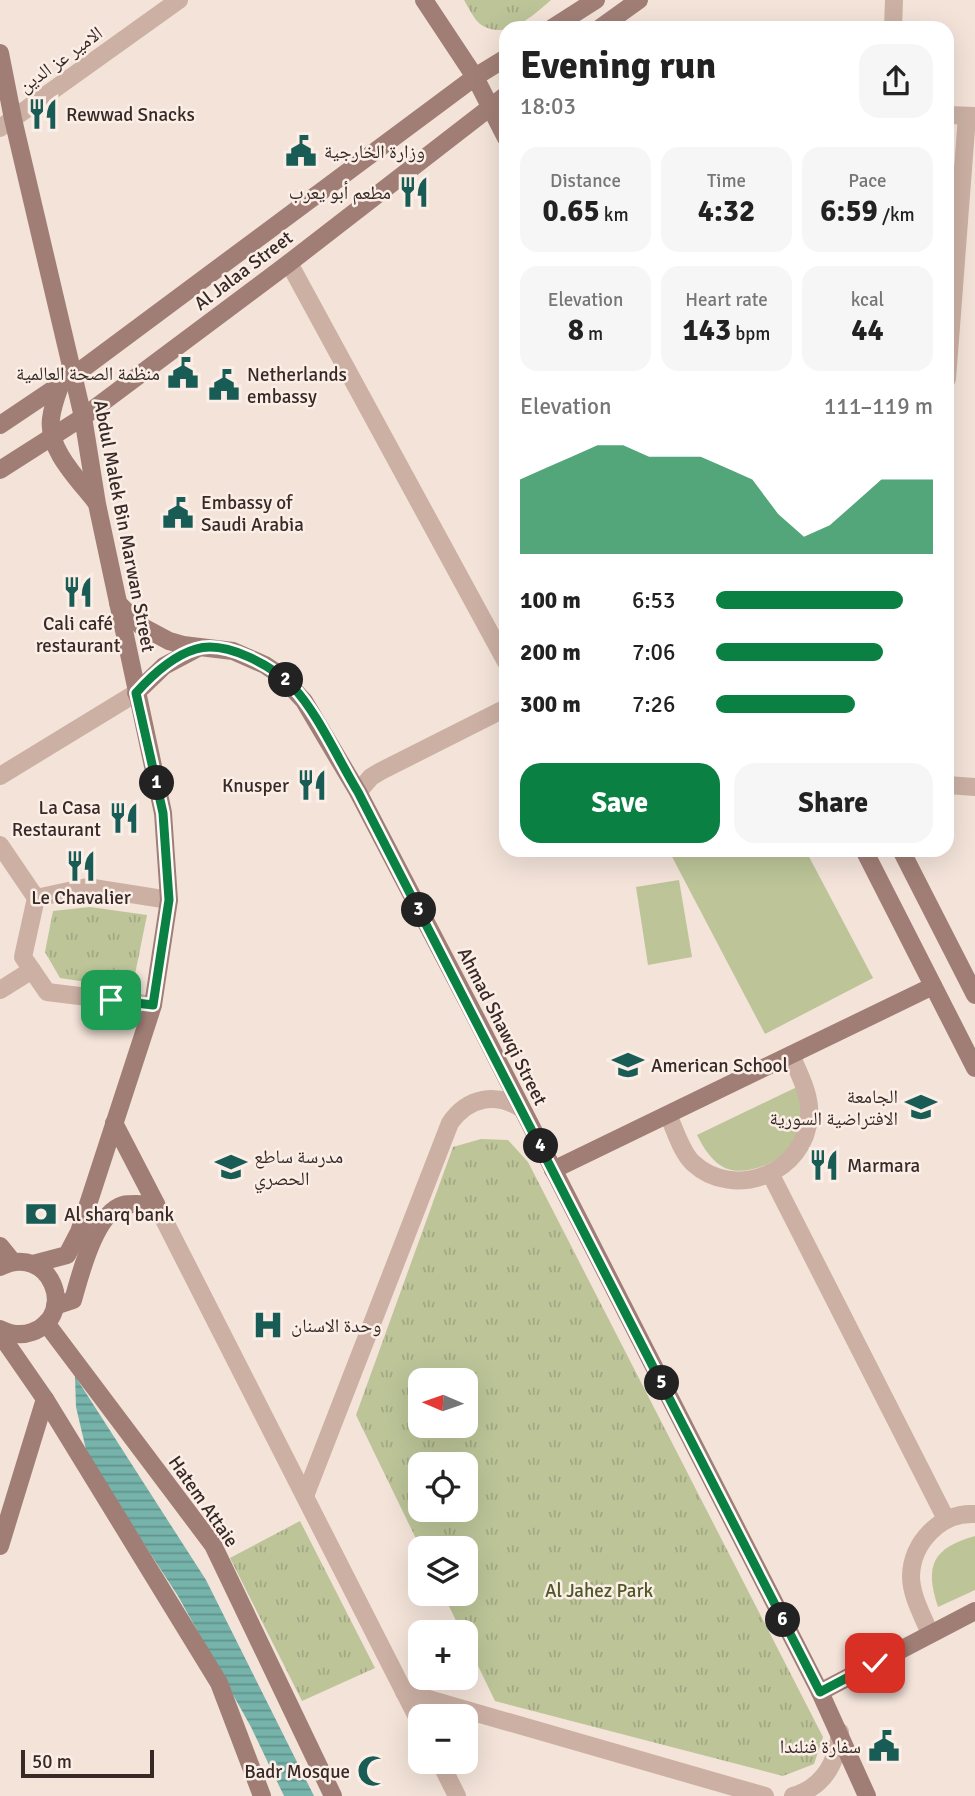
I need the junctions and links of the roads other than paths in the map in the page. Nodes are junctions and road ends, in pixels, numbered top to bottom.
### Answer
1 (179, 0) edge
2 (424, 0) edge
3 (596, 0) edge
4 (639, 0) edge
5 (894, 0) edge
6 (563, 21) edge
7 (610, 21) edge
8 (893, 21) edge
9 (0, 53) edge
10 (499, 62) edge
11 (475, 77) junction
12 (499, 100) edge
13 (490, 106) junction
14 (971, 116) edge
15 (7, 123) edge
16 (499, 124) edge
17 (954, 237) edge
18 (289, 263) junction
19 (66, 381) junction
20 (83, 417) junction
21 (0, 425) edge
22 (52, 437) junction
23 (0, 470) edge
24 (97, 504) junction
25 (118, 603) junction
26 (198, 648) junction
27 (499, 649) edge
28 (136, 693) junction
29 (499, 712) edge
30 (0, 776) edge
31 (954, 786) edge
32 (975, 787) edge
33 (358, 792) junction
34 (0, 845) edge
35 (868, 857) edge
36 (905, 857) edge
37 (36, 898) junction
38 (169, 900) junction
39 (32, 970) junction
40 (933, 986) junction
41 (0, 990) edge
42 (975, 995) edge
43 (153, 1005) junction
44 (791, 1055) junction
45 (975, 1068) edge
46 (522, 1109) junction
47 (668, 1115) junction
48 (114, 1123) junction
49 (553, 1170) junction
50 (771, 1175) junction
51 (156, 1204) junction
52 (0, 1246) edge
53 (33, 1264) junction
54 (7, 1265) edge
55 (55, 1306) junction
56 (46, 1323) junction
57 (0, 1331) edge
58 (45, 1399) junction
59 (305, 1496) junction
60 (975, 1514) edge
61 (946, 1519) junction
62 (0, 1546) edge
63 (975, 1611) edge
64 (930, 1634) junction
65 (404, 1692) junction
66 (820, 1692) junction
67 (410, 1704) edge
68 (840, 1732) junction
69 (446, 1774) edge
70 (262, 1796) edge
71 (333, 1796) edge
72 (457, 1796) edge
73 (765, 1796) edge
74 (793, 1796) edge
75 (867, 1796) edge

1 - 15 street, الامير عز الدين
2 - 11 street
3 - 6 street
4 - 7 street
5 - 8 street
9 - 15 street, Abdul Malek Bin Marwan Street
10 - 11 street, Al Jalaa Street
11 - 13 street
11 - 19 street, Al Jalaa Street
12 - 13 street, Al Jalaa Street
13 - 16 street
13 - 18 street, Al Jalaa Street
14 - 17 street
15 - 19 street, Abdul Malek Bin Marwan Street
18 - 20 street, Al Jalaa Street
18 - 27 street
19 - 20 street, Abdul Malek Bin Marwan Street
19 - 21 street, Al Jalaa Street
19 - 22 street
20 - 22 street, Al Jalaa Street
20 - 24 street, Abdul Malek Bin Marwan Street
22 - 23 street, Al Jalaa Street
22 - 24 street
24 - 25 street, Abdul Malek Bin Marwan Street
25 - 26 street, Ahmad Shawqi Street
25 - 28 street, Abdul Malek Bin Marwan Street
26 - 28 street
26 - 33 street, Ahmad Shawqi Street
28 - 30 street
28 - 38 street, Abdul Malek Bin Marwan Street
29 - 33 street
31 - 32 street
33 - 46 street, Ahmad Shawqi Street
34 - 37 street
35 - 40 street
36 - 42 street
37 - 38 street
37 - 39 street
38 - 43 street, Abdul Malek Bin Marwan Street
39 - 41 street
39 - 43 street
40 - 44 street
40 - 45 street
43 - 48 street, Abdul Malek Bin Marwan Street
44 - 47 street
44 - 50 street
46 - 49 street, Ahmad Shawqi Street
46 - 59 street
47 - 49 street
47 - 50 street
48 - 51 street
48 - 53 street, Abdul Malek Bin Marwan Street
49 - 66 street, Ahmad Shawqi Street
50 - 61 street
51 - 55 street
51 - 59 street
52 - 54 street
53 - 54 street
53 - 55 street
55 - 56 street
56 - 57 street
56 - 71 street, Hatem Attaie
57 - 58 street
58 - 62 street
58 - 70 street
59 - 65 street
60 - 61 street
61 - 64 street
63 - 64 street
64 - 66 street
65 - 67 street
65 - 73 street
66 - 68 street, Ahmad Shawqi Street
68 - 74 street
68 - 75 street, Ahmad Shawqi Street
69 - 72 street

